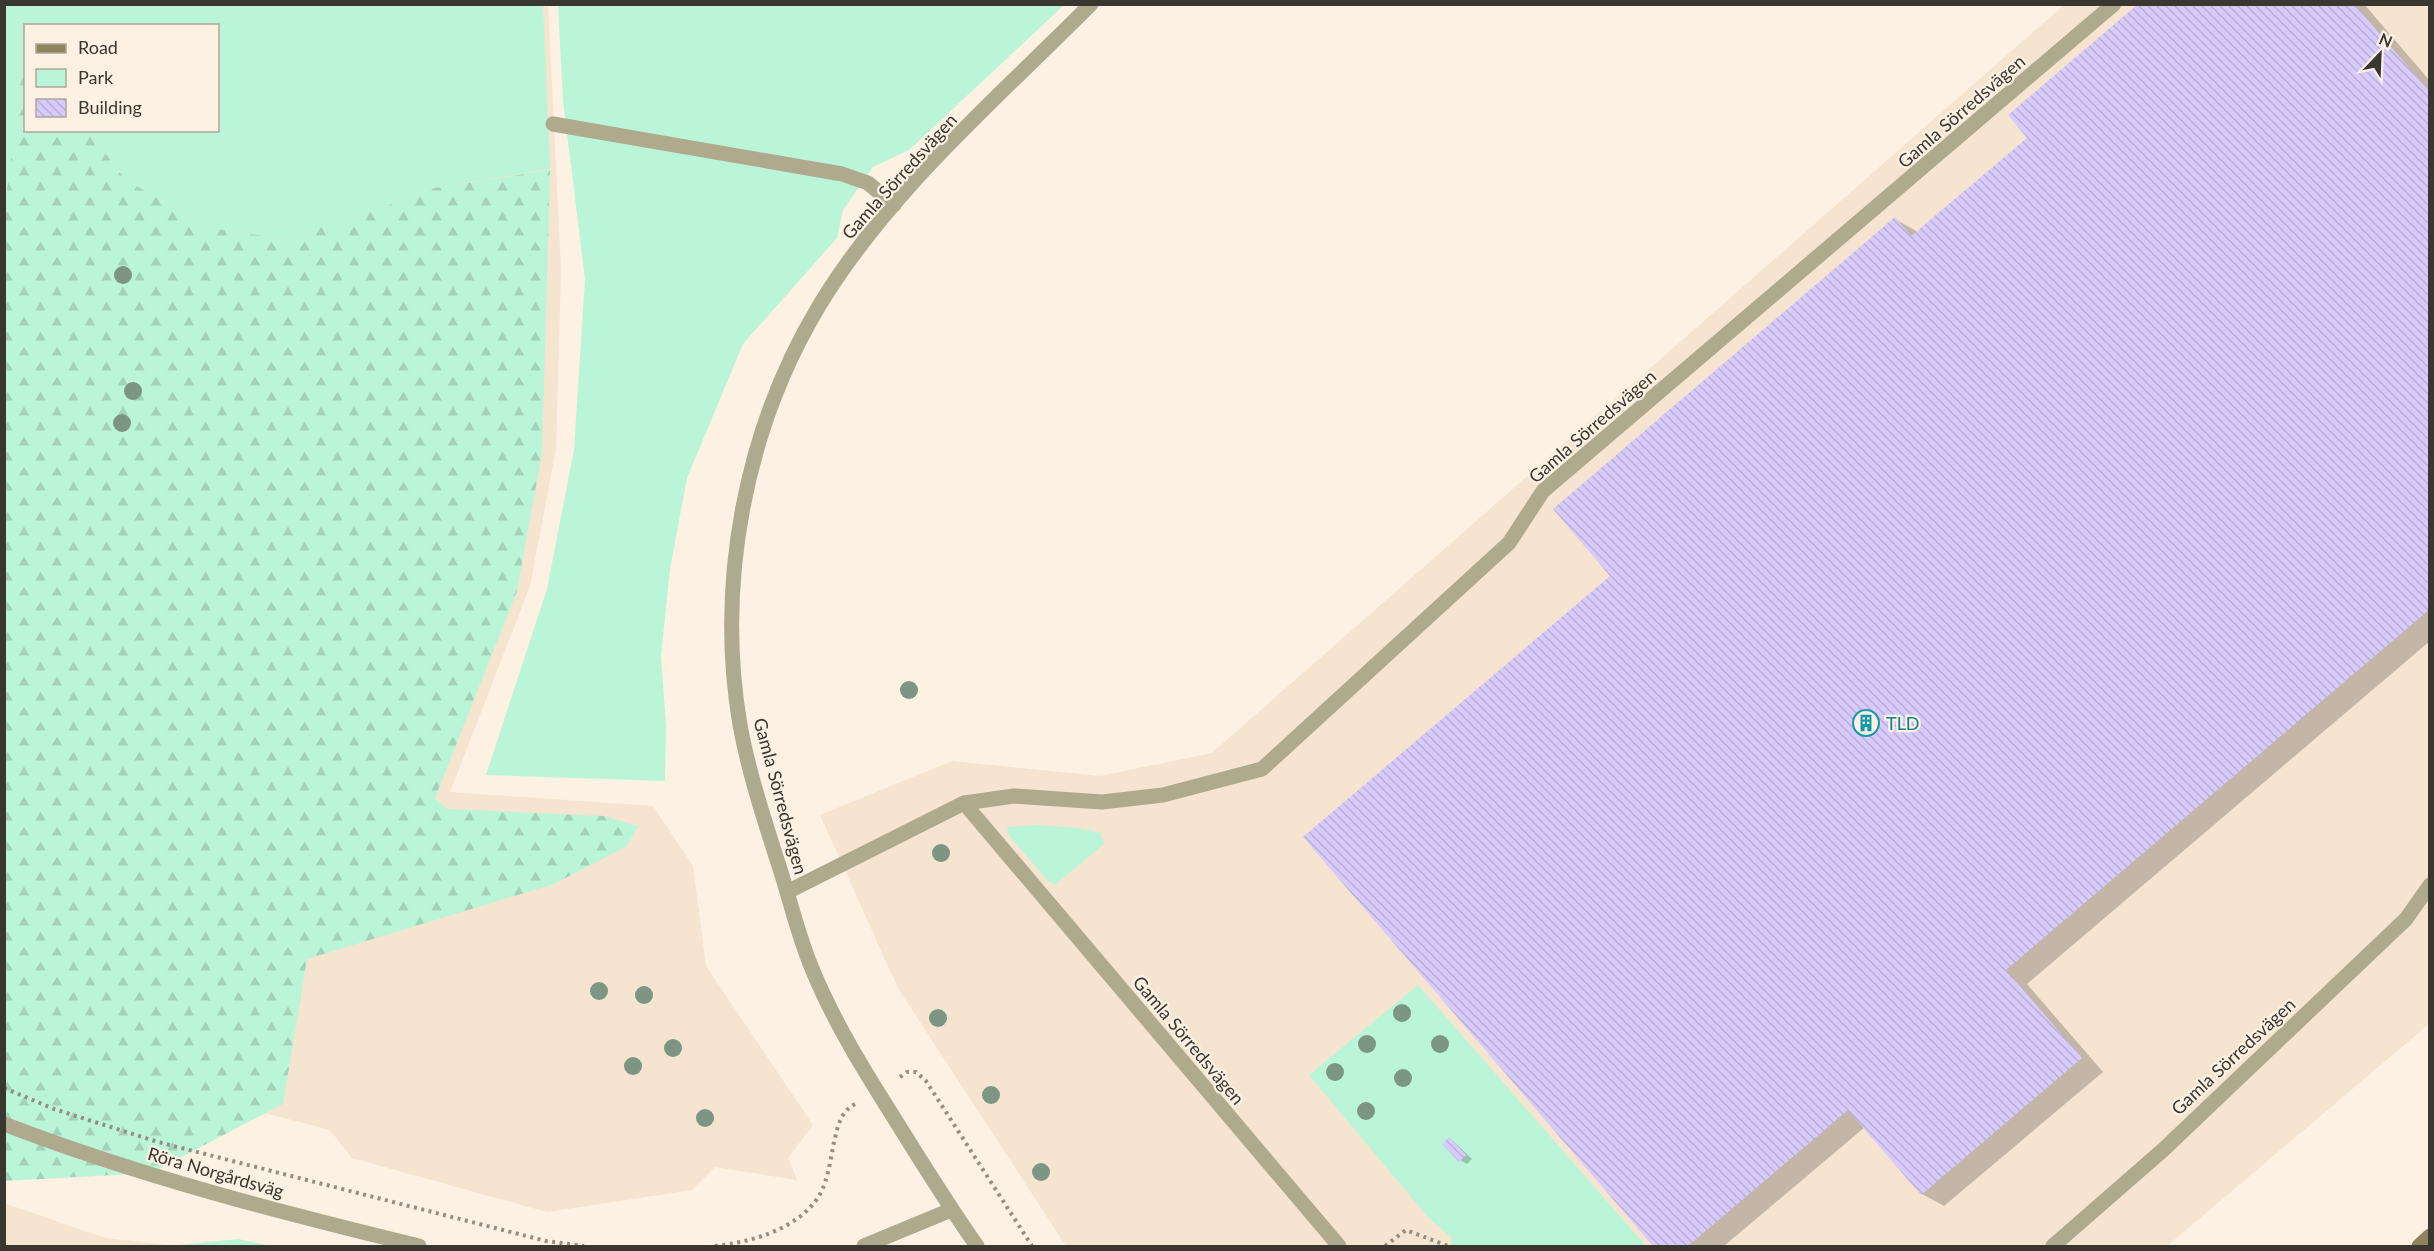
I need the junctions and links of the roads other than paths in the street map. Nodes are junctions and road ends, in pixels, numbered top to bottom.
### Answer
1 (1091, 4) edge
2 (2114, 4) edge
3 (553, 124) dead end
4 (894, 205) junction
5 (964, 803) junction
6 (2430, 885) edge
7 (787, 892) junction
8 (4, 1124) edge
9 (951, 1210) junction
10 (2430, 1236) edge
11 (419, 1246) edge
12 (864, 1246) edge
13 (977, 1246) edge
14 (1339, 1246) edge
15 (2053, 1246) edge
16 (2419, 1246) edge

1 - 4 street, Gamla Sörredsvägen
2 - 5 street, Gamla Sörredsvägen
3 - 4 street
4 - 7 street, Gamla Sörredsvägen
5 - 7 street, Gamla Sörredsvägen
5 - 14 street, Gamla Sörredsvägen
6 - 15 street, Gamla Sörredsvägen
7 - 9 street, Gamla Sörredsvägen
8 - 11 street, Röra Norgårdsväg
9 - 12 street
9 - 13 street, Gamla Sörredsvägen
10 - 16 street

